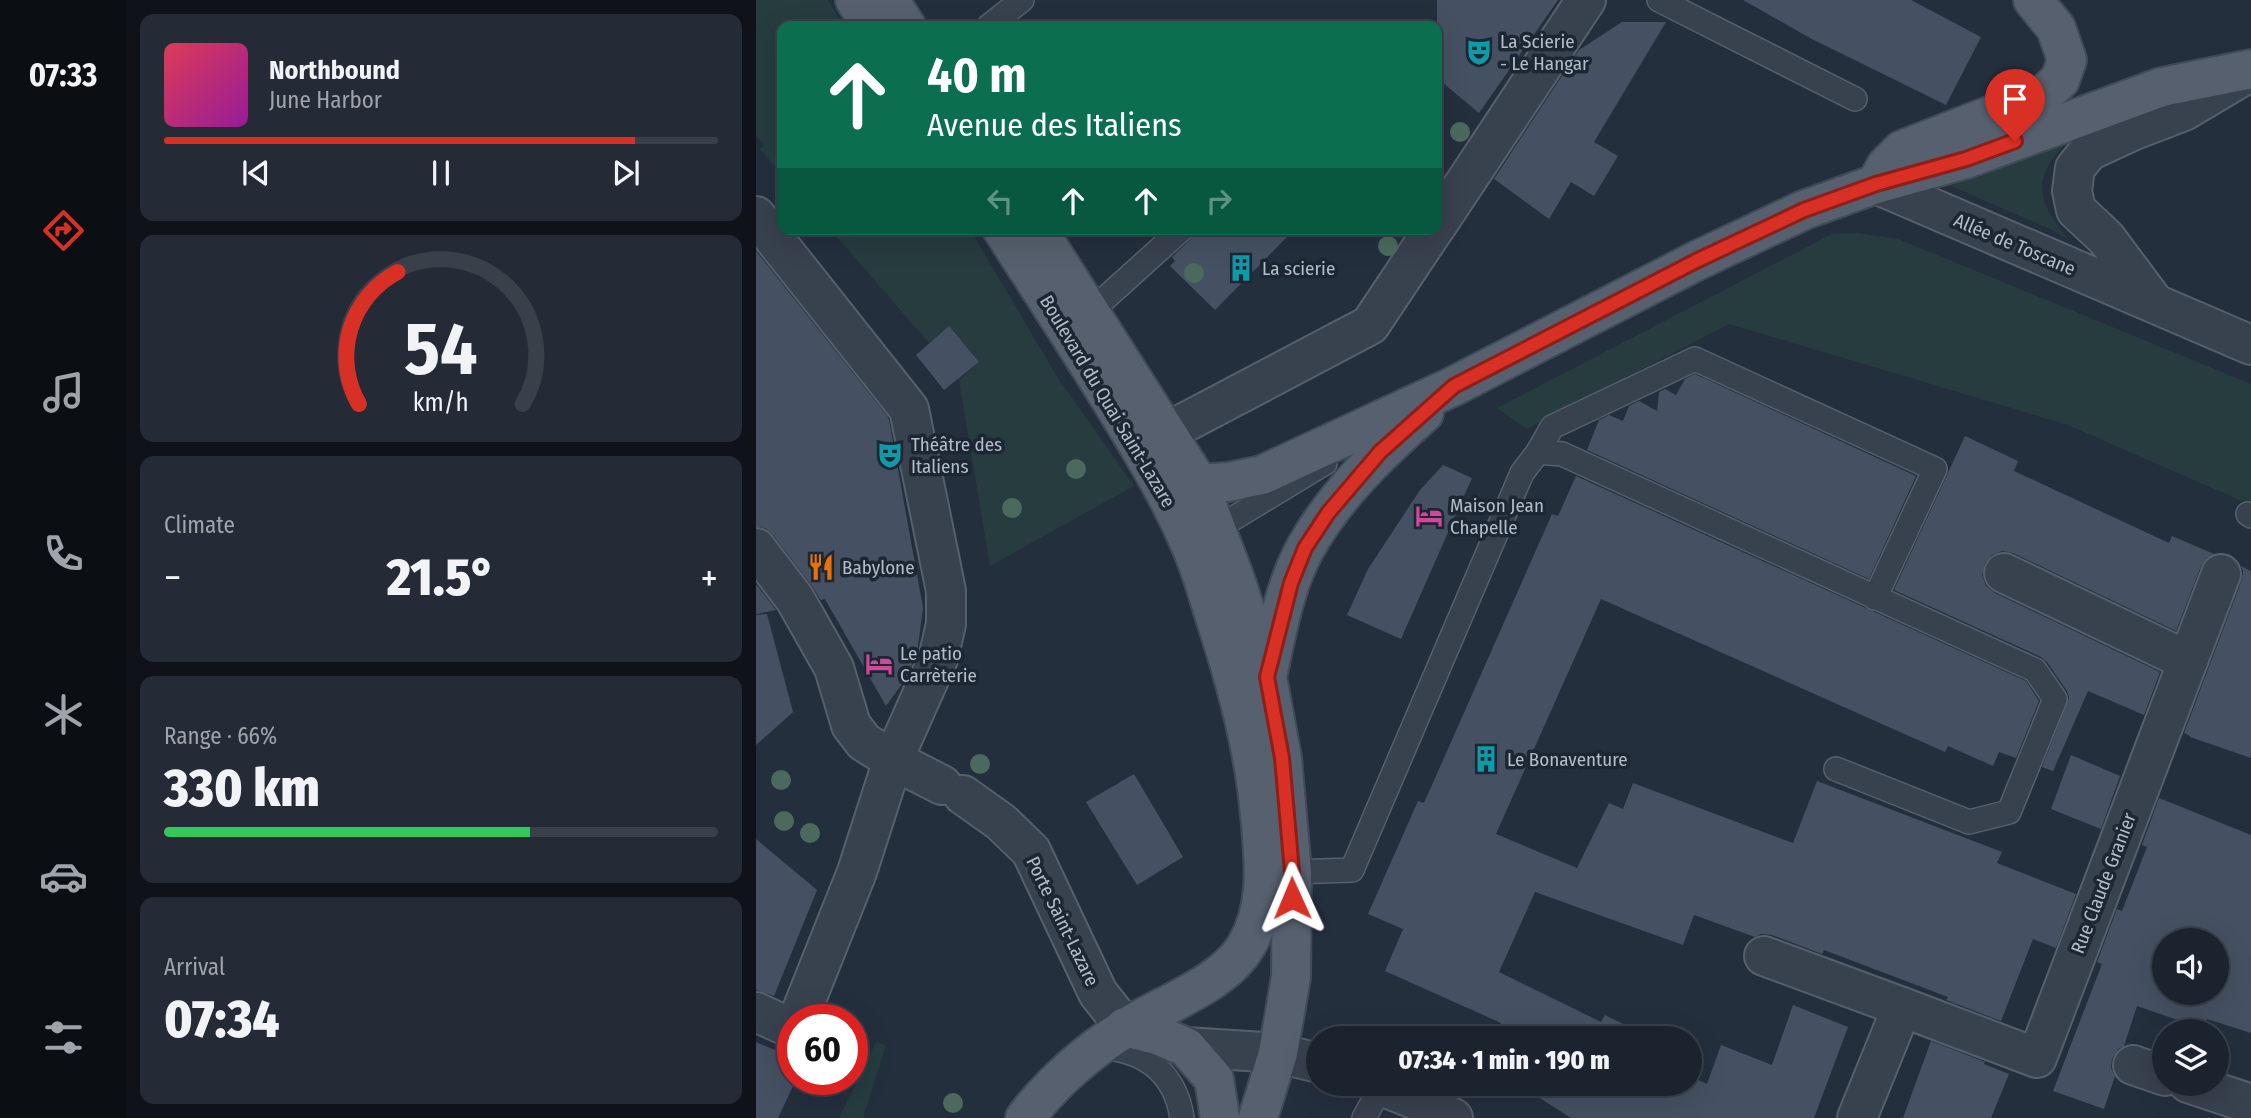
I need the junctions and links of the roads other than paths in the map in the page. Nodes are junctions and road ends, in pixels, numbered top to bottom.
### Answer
1 (855, 0) edge
2 (889, 0) edge
3 (1022, 0) edge
4 (1586, 0) edge
5 (1660, 0) edge
6 (2033, 0) edge
7 (869, 21) edge
8 (903, 21) edge
9 (995, 21) edge
10 (2251, 70) edge
11 (1855, 99) dead end
12 (1876, 184) junction
13 (756, 216) edge
14 (1442, 217) edge
15 (1006, 235) edge
16 (1041, 235) edge
17 (1175, 235) edge
18 (1430, 235) edge
19 (2154, 303) junction
20 (1090, 312) junction
21 (2245, 342) edge
22 (1454, 386) junction
23 (1167, 432) junction
24 (1538, 452) junction
25 (1199, 485) junction
26 (1205, 540) junction
27 (756, 548) edge
28 (2004, 573) dead end
29 (2221, 573) dead end
30 (1875, 598) junction
31 (2188, 661) junction
32 (1267, 677) junction
33 (893, 760) junction
34 (1836, 769) dead end
35 (1292, 872) junction
36 (1764, 956) dead end
37 (804, 1004) edge
38 (1902, 1007) junction
39 (756, 1012) edge
40 (777, 1022) edge
41 (1111, 1037) junction
42 (1186, 1047) junction
43 (1278, 1053) junction
44 (1306, 1060) edge
45 (1373, 1096) edge
46 (2227, 1096) edge
47 (2251, 1104) edge
48 (1025, 1118) edge
49 (1182, 1118) edge
50 (1220, 1118) edge
51 (1258, 1118) edge
52 (1453, 1118) edge
53 (1857, 1118) edge

1 - 7 main road
2 - 8 main road
3 - 9 lane
4 - 14 street
5 - 11 lane
6 - 12 main road
10 - 12 main road
10 - 19 street
12 - 19 street, Allée de Toscane
12 - 22 main road
13 - 33 street
15 - 26 main road, Boulevard du Quai Saint-Lazare
16 - 20 main road, Boulevard du Quai Saint-Lazare
17 - 20 lane
18 - 23 street
19 - 21 street, Allée de Toscane
20 - 23 main road, Boulevard du Quai Saint-Lazare
22 - 25 main road
22 - 26 lane
22 - 32 main road
23 - 25 main road, Boulevard du Quai Saint-Lazare
24 - 30 lane
24 - 30 lane
24 - 35 lane
25 - 26 main road, Boulevard du Quai Saint-Lazare
26 - 32 main road, Boulevard du Quai Saint-Lazare
26 - 41 main road, Boulevard du Quai Saint-Lazare
27 - 33 street, Porte Saint-Lazare
28 - 31 street
29 - 31 street, Rue Claude Granier
30 - 34 lane
31 - 38 street, Rue Claude Granier
32 - 35 main road, Boulevard du Quai Saint-Lazare
33 - 37 street
33 - 41 street, Porte Saint-Lazare
35 - 43 main road, Boulevard du Quai Saint-Lazare
36 - 38 street, Rue Claude Granier
38 - 53 street
39 - 40 street
41 - 42 main road
41 - 48 main road, Boulevard du Quai Saint-Lazare
41 - 49 lane
42 - 43 street
42 - 50 main road
43 - 44 street
43 - 51 main road, Boulevard du Quai Saint-Lazare
45 - 52 street
46 - 47 street

